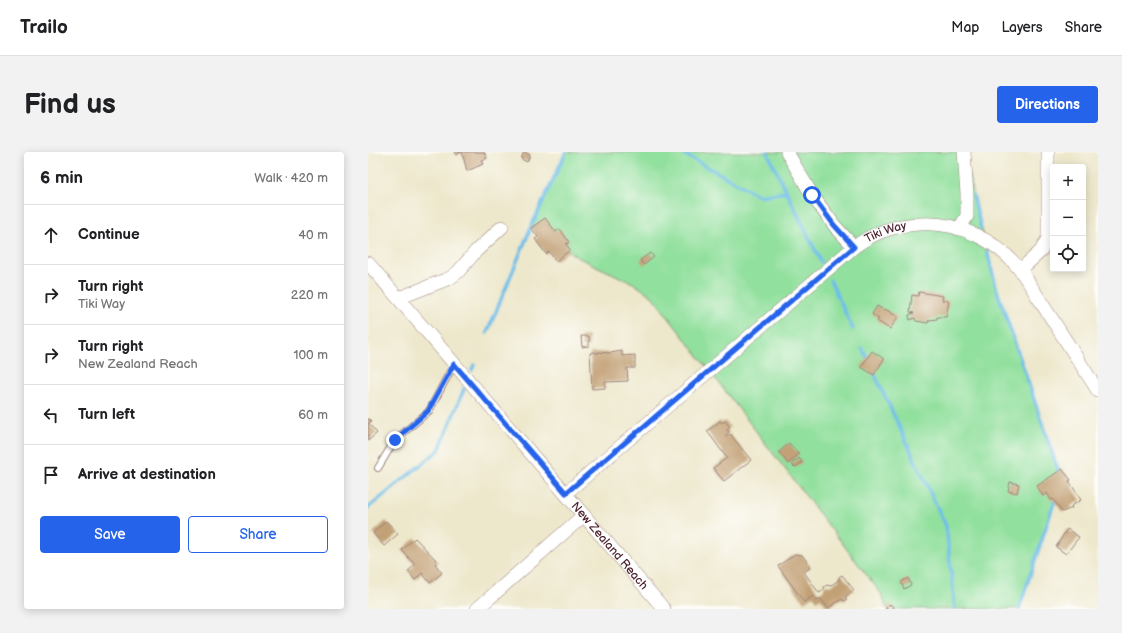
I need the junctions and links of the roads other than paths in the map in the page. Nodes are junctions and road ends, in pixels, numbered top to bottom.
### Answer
1 (787, 152) edge
2 (964, 152) edge
3 (1048, 152) edge
4 (502, 227) dead end
5 (959, 229) junction
6 (854, 247) junction
7 (368, 263) edge
8 (1020, 270) junction
9 (399, 298) junction
10 (454, 364) junction
11 (1098, 390) edge
12 (378, 468) dead end
13 (566, 493) junction
14 (584, 515) junction
15 (477, 609) edge
16 (664, 609) edge

1 - 6 street
2 - 5 street
3 - 8 street
4 - 9 street
5 - 6 street, Tiki Way
5 - 8 street, Tiki Way
6 - 13 street, Tiki Way
7 - 9 street, New Zealand Reach
8 - 11 street, Tiki Way
9 - 10 street, New Zealand Reach
10 - 12 lane
10 - 13 street, New Zealand Reach
13 - 14 street, New Zealand Reach
14 - 15 street
14 - 16 street, New Zealand Reach

